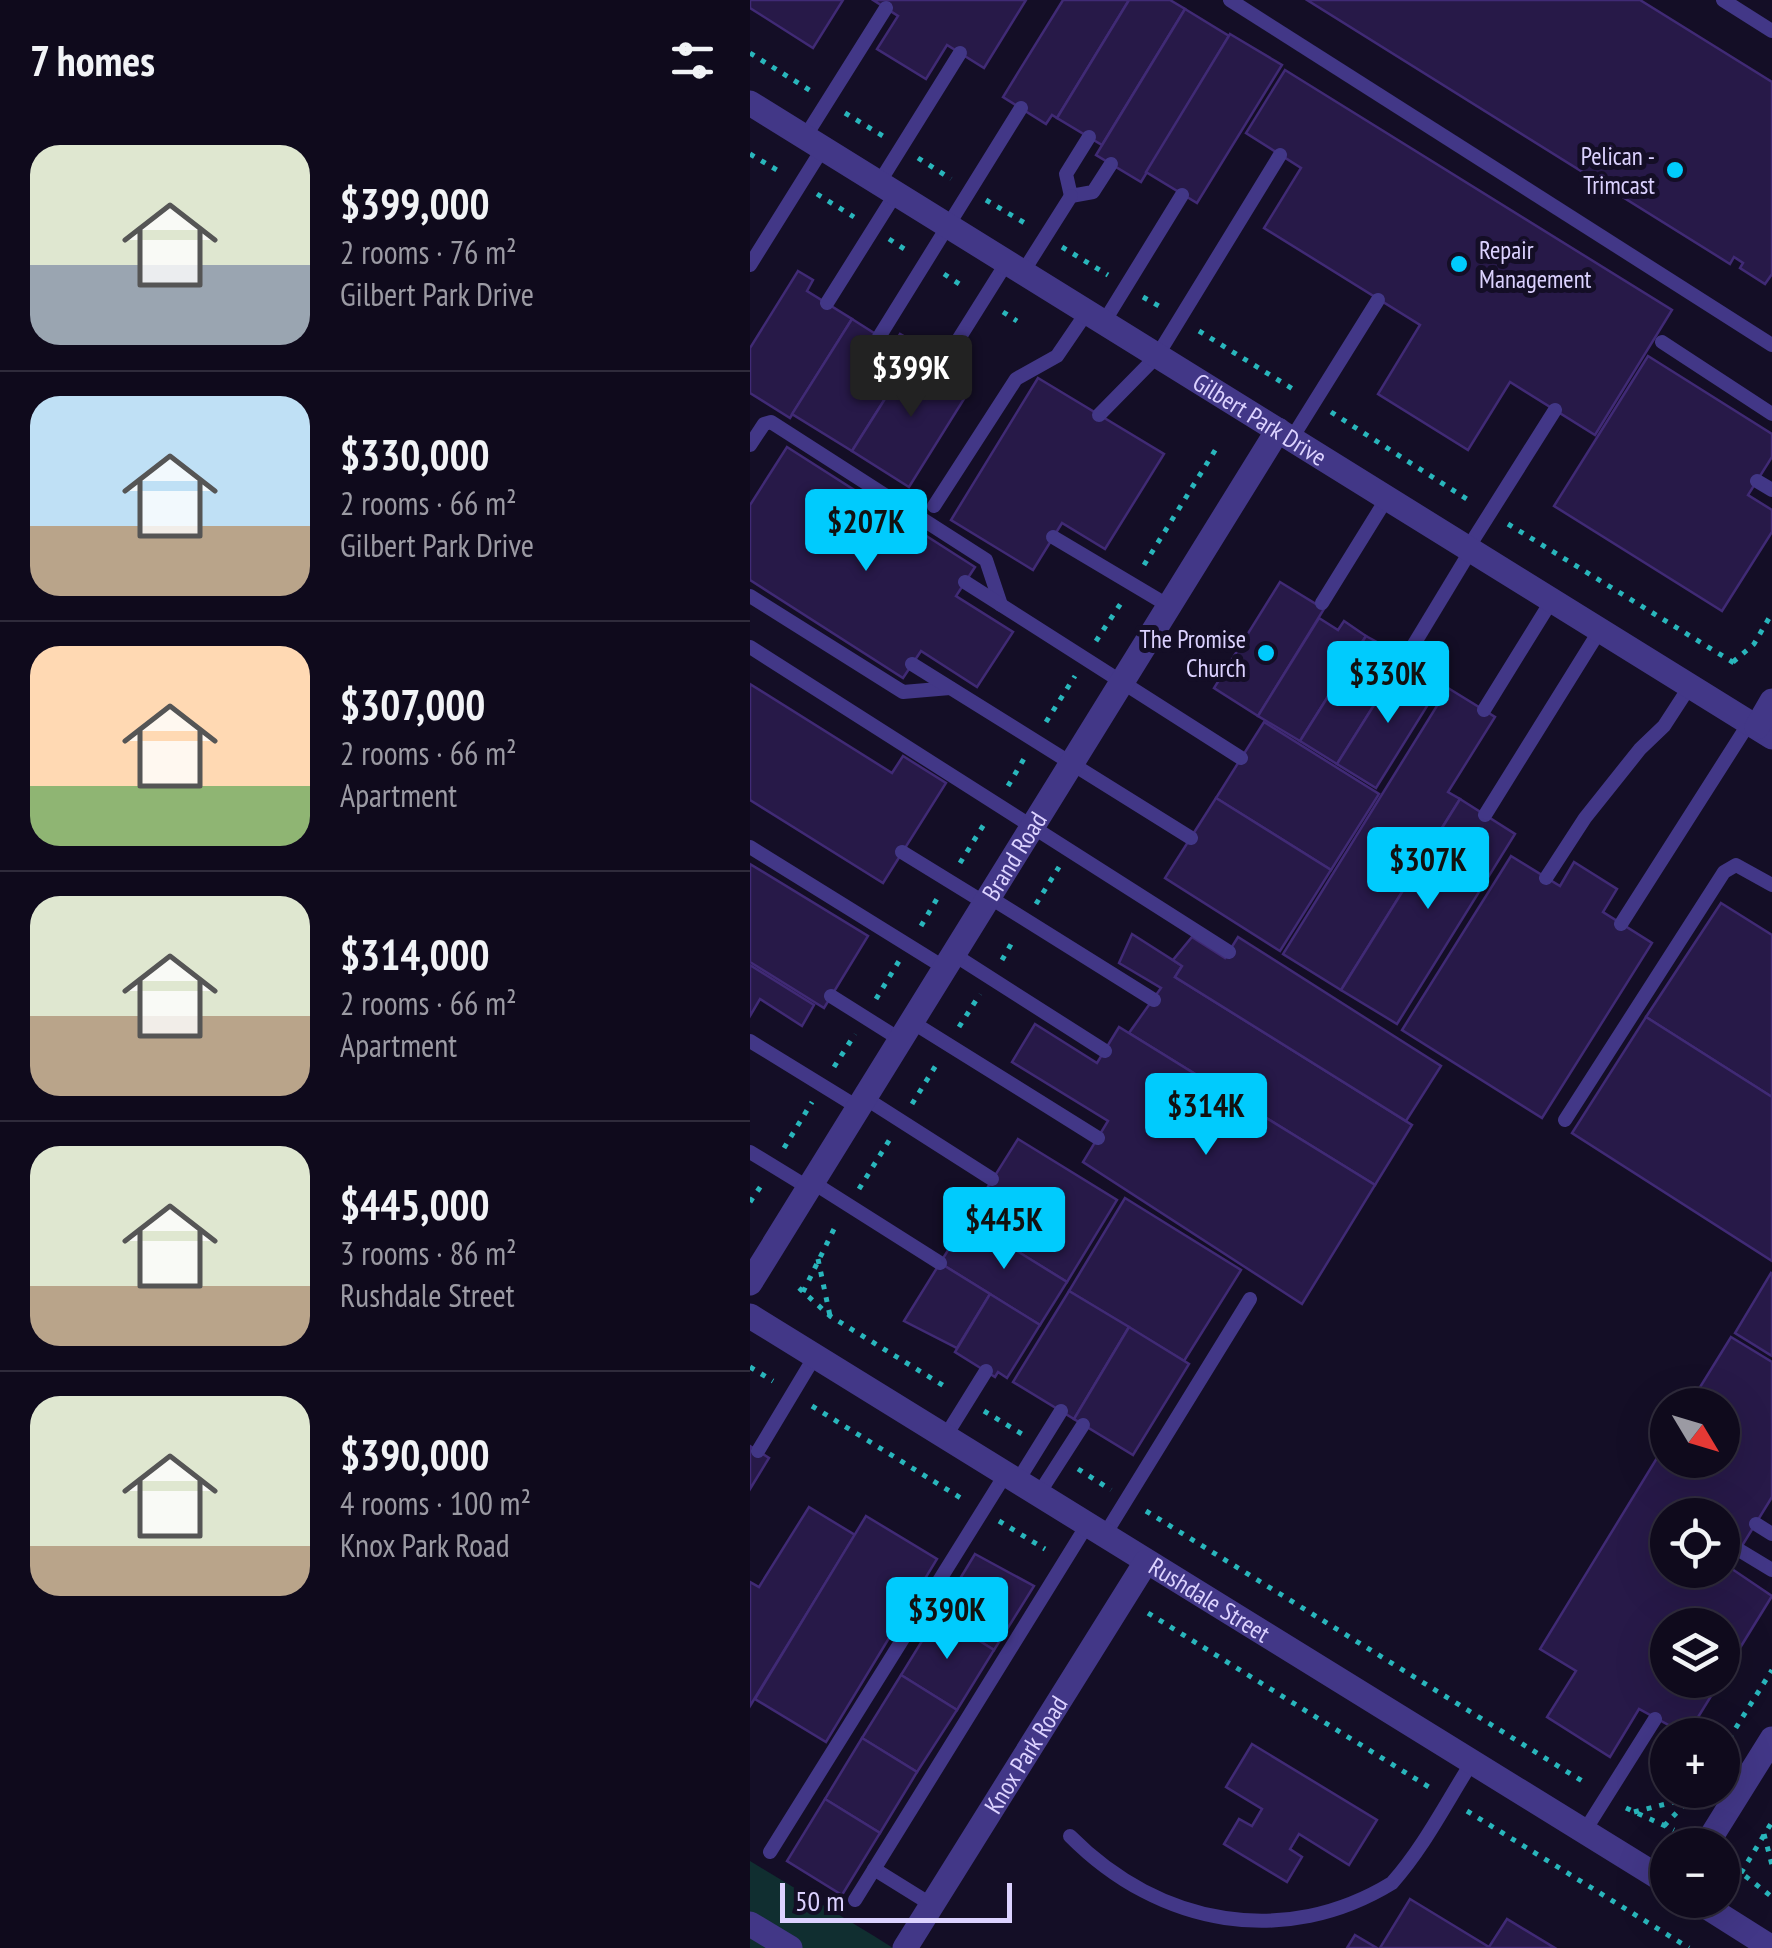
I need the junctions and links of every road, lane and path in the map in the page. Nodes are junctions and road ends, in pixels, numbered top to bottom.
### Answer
1 (1230, 0) edge
2 (1723, 0) edge
3 (886, 8) dead end
4 (1772, 31) edge
5 (750, 52) edge
6 (960, 53) dead end
7 (827, 102) junction
8 (751, 106) edge
9 (1021, 108) dead end
10 (1089, 137) dead end
11 (814, 142) junction
12 (901, 148) junction
13 (1280, 154) dead end
14 (1111, 164) dead end
15 (887, 188) junction
16 (970, 191) junction
17 (1182, 194) dead end
18 (1071, 196) junction
19 (949, 226) junction
20 (1045, 236) junction
21 (750, 265) edge
22 (1015, 267) junction
23 (1126, 286) junction
24 (1378, 300) dead end
25 (827, 303) dead end
26 (1095, 317) junction
27 (1179, 319) junction
28 (880, 337) dead end
29 (1662, 342) dead end
30 (1772, 344) edge
31 (1157, 356) junction
32 (938, 372) dead end
33 (1314, 402) junction
34 (1555, 410) dead end
35 (1099, 414) dead end
36 (1772, 414) edge
37 (1285, 434) junction
38 (750, 445) edge
39 (1757, 481) dead end
40 (1772, 490) edge
41 (1387, 498) junction
42 (934, 506) dead end
43 (1490, 513) junction
44 (1053, 537) dead end
45 (1470, 549) junction
46 (965, 582) dead end
47 (750, 596) edge
48 (1552, 600) junction
49 (1322, 603) dead end
50 (1001, 605) junction
51 (1169, 606) junction
52 (1772, 612) edge
53 (1600, 630) junction
54 (750, 647) edge
55 (912, 664) dead end
56 (1402, 664) dead end
57 (1122, 683) junction
58 (1690, 686) junction
59 (950, 688) junction
60 (1772, 701) edge
61 (1484, 710) dead end
62 (1759, 729) edge
63 (1241, 758) dead end
64 (1071, 764) junction
65 (1485, 815) dead end
66 (1033, 826) junction
67 (1191, 838) dead end
68 (750, 847) edge
69 (902, 852) dead end
70 (1546, 878) dead end
71 (1772, 886) edge
72 (987, 900) junction
73 (1621, 924) dead end
74 (1229, 952) dead end
75 (949, 961) junction
76 (831, 996) dead end
77 (1154, 1000) dead end
78 (906, 1031) junction
79 (750, 1041) edge
80 (1104, 1051) dead end
81 (862, 1103) junction
82 (1565, 1120) dead end
83 (1098, 1138) dead end
84 (750, 1152) edge
85 (992, 1178) dead end
86 (811, 1185) junction
87 (817, 1256) dead end
88 (940, 1263) dead end
89 (750, 1283) edge
90 (798, 1288) dead end
91 (1250, 1299) dead end
92 (750, 1316) edge
93 (830, 1316) junction
94 (815, 1356) junction
95 (750, 1367) edge
96 (986, 1371) dead end
97 (792, 1394) junction
98 (968, 1401) junction
99 (1061, 1411) dead end
100 (1083, 1424) dead end
101 (944, 1437) junction
102 (1040, 1445) junction
103 (758, 1451) dead end
104 (1061, 1458) junction
105 (1020, 1484) junction
106 (1127, 1500) junction
107 (983, 1511) junction
108 (1756, 1524) dead end
109 (1096, 1531) junction
110 (1772, 1534) edge
111 (1740, 1551) edge
112 (1065, 1561) junction
113 (1146, 1562) junction
114 (1772, 1570) edge
115 (1142, 1608) dead end
116 (1772, 1670) edge
117 (1740, 1721) edge
118 (1650, 1727) edge
119 (1772, 1739) edge
120 (1472, 1762) junction
121 (1606, 1796) junction
122 (1448, 1800) junction
123 (1650, 1808) edge
124 (1683, 1808) edge
125 (1634, 1812) junction
126 (1772, 1822) edge
127 (1664, 1826) junction
128 (1669, 1828) edge
129 (1717, 1828) edge
130 (1584, 1832) junction
131 (1764, 1834) junction
132 (1070, 1836) dead end
133 (770, 1852) dead end
134 (1772, 1865) edge
135 (874, 1869) junction
136 (1650, 1872) edge
137 (1772, 1897) edge
138 (855, 1900) dead end
139 (932, 1905) junction
140 (1724, 1918) edge
141 (750, 1924) edge
142 (1339, 1926) dead end
143 (1192, 1928) dead end
144 (1770, 1947) edge
145 (790, 1948) edge
146 (905, 1948) edge
147 (1688, 1948) edge

1 - 30 lane
2 - 4 lane
3 - 7 lane
5 - 7 path
6 - 12 lane
7 - 11 lane
7 - 12 path
8 - 11 street, Gilbert Park Drive
9 - 16 lane
10 - 18 lane
11 - 15 street, Gilbert Park Drive
11 - 21 lane
12 - 15 lane
12 - 16 path
13 - 27 lane
14 - 18 lane
15 - 19 street, Gilbert Park Drive
15 - 25 lane
16 - 19 lane
16 - 20 path
17 - 23 lane
18 - 20 lane
19 - 22 street, Gilbert Park Drive
19 - 28 lane
20 - 22 lane
20 - 23 path
22 - 26 street, Gilbert Park Drive
22 - 32 lane
23 - 26 lane
23 - 27 path
24 - 33 lane
26 - 31 street, Gilbert Park Drive
26 - 42 lane
27 - 31 lane
27 - 33 path
29 - 36 lane
31 - 35 lane
31 - 37 street, Gilbert Park Drive
33 - 37 lane
33 - 43 path
34 - 43 lane
37 - 41 street, Gilbert Park Drive
37 - 51 street, Brand Road
38 - 50 lane
39 - 40 lane
41 - 45 street, Gilbert Park Drive
41 - 49 lane
43 - 45 lane
43 - 52 path
44 - 51 lane
45 - 48 street, Gilbert Park Drive
45 - 56 lane
46 - 50 lane
47 - 59 lane
48 - 53 street, Gilbert Park Drive
48 - 61 lane
50 - 57 lane
51 - 57 street, Brand Road
53 - 58 street, Gilbert Park Drive
53 - 65 lane
54 - 66 lane
55 - 59 lane
57 - 63 lane
57 - 64 street, Brand Road
58 - 62 street, Gilbert Park Drive
58 - 70 lane
59 - 64 lane
60 - 62 street
62 - 73 lane
64 - 66 street, Brand Road
64 - 67 lane
66 - 72 street, Brand Road
66 - 74 lane
68 - 75 lane
69 - 72 lane
71 - 82 lane
72 - 75 street, Brand Road
72 - 77 lane
75 - 78 street, Brand Road
75 - 80 lane
76 - 78 lane
78 - 81 street, Brand Road
78 - 83 lane
79 - 81 lane
81 - 85 lane
81 - 86 street, Brand Road
84 - 86 lane
86 - 88 lane
86 - 89 street, Brand Road
87 - 93 path
90 - 93 path
91 - 106 lane
92 - 94 street, Rushdale Street
93 - 98 path
94 - 97 lane
94 - 101 street, Rushdale Street
95 - 97 path
96 - 98 lane
97 - 103 lane
97 - 107 path
98 - 101 lane
98 - 102 path
99 - 102 lane
100 - 104 lane
101 - 105 street, Rushdale Street
102 - 105 lane
104 - 105 lane
104 - 106 path
105 - 107 lane
105 - 109 street, Rushdale Street
106 - 109 lane
106 - 121 path
107 - 112 path
107 - 133 lane
108 - 110 lane
109 - 112 lane
109 - 113 street, Rushdale Street
111 - 114 lane
112 - 135 lane
113 - 120 street, Rushdale Street
113 - 139 street, Knox Park Road
115 - 122 path
116 - 117 path
118 - 121 lane
119 - 129 street
120 - 122 lane
120 - 130 street, Rushdale Street
121 - 125 path
121 - 130 lane
122 - 142 lane
122 - 147 path
123 - 125 path
124 - 127 path
125 - 127 path
126 - 131 path
127 - 128 path
130 - 136 street, Rushdale Street
131 - 134 path
131 - 137 path
132 - 143 lane
135 - 138 lane
135 - 139 lane
139 - 146 street, Knox Park Road
140 - 144 street
141 - 145 street

